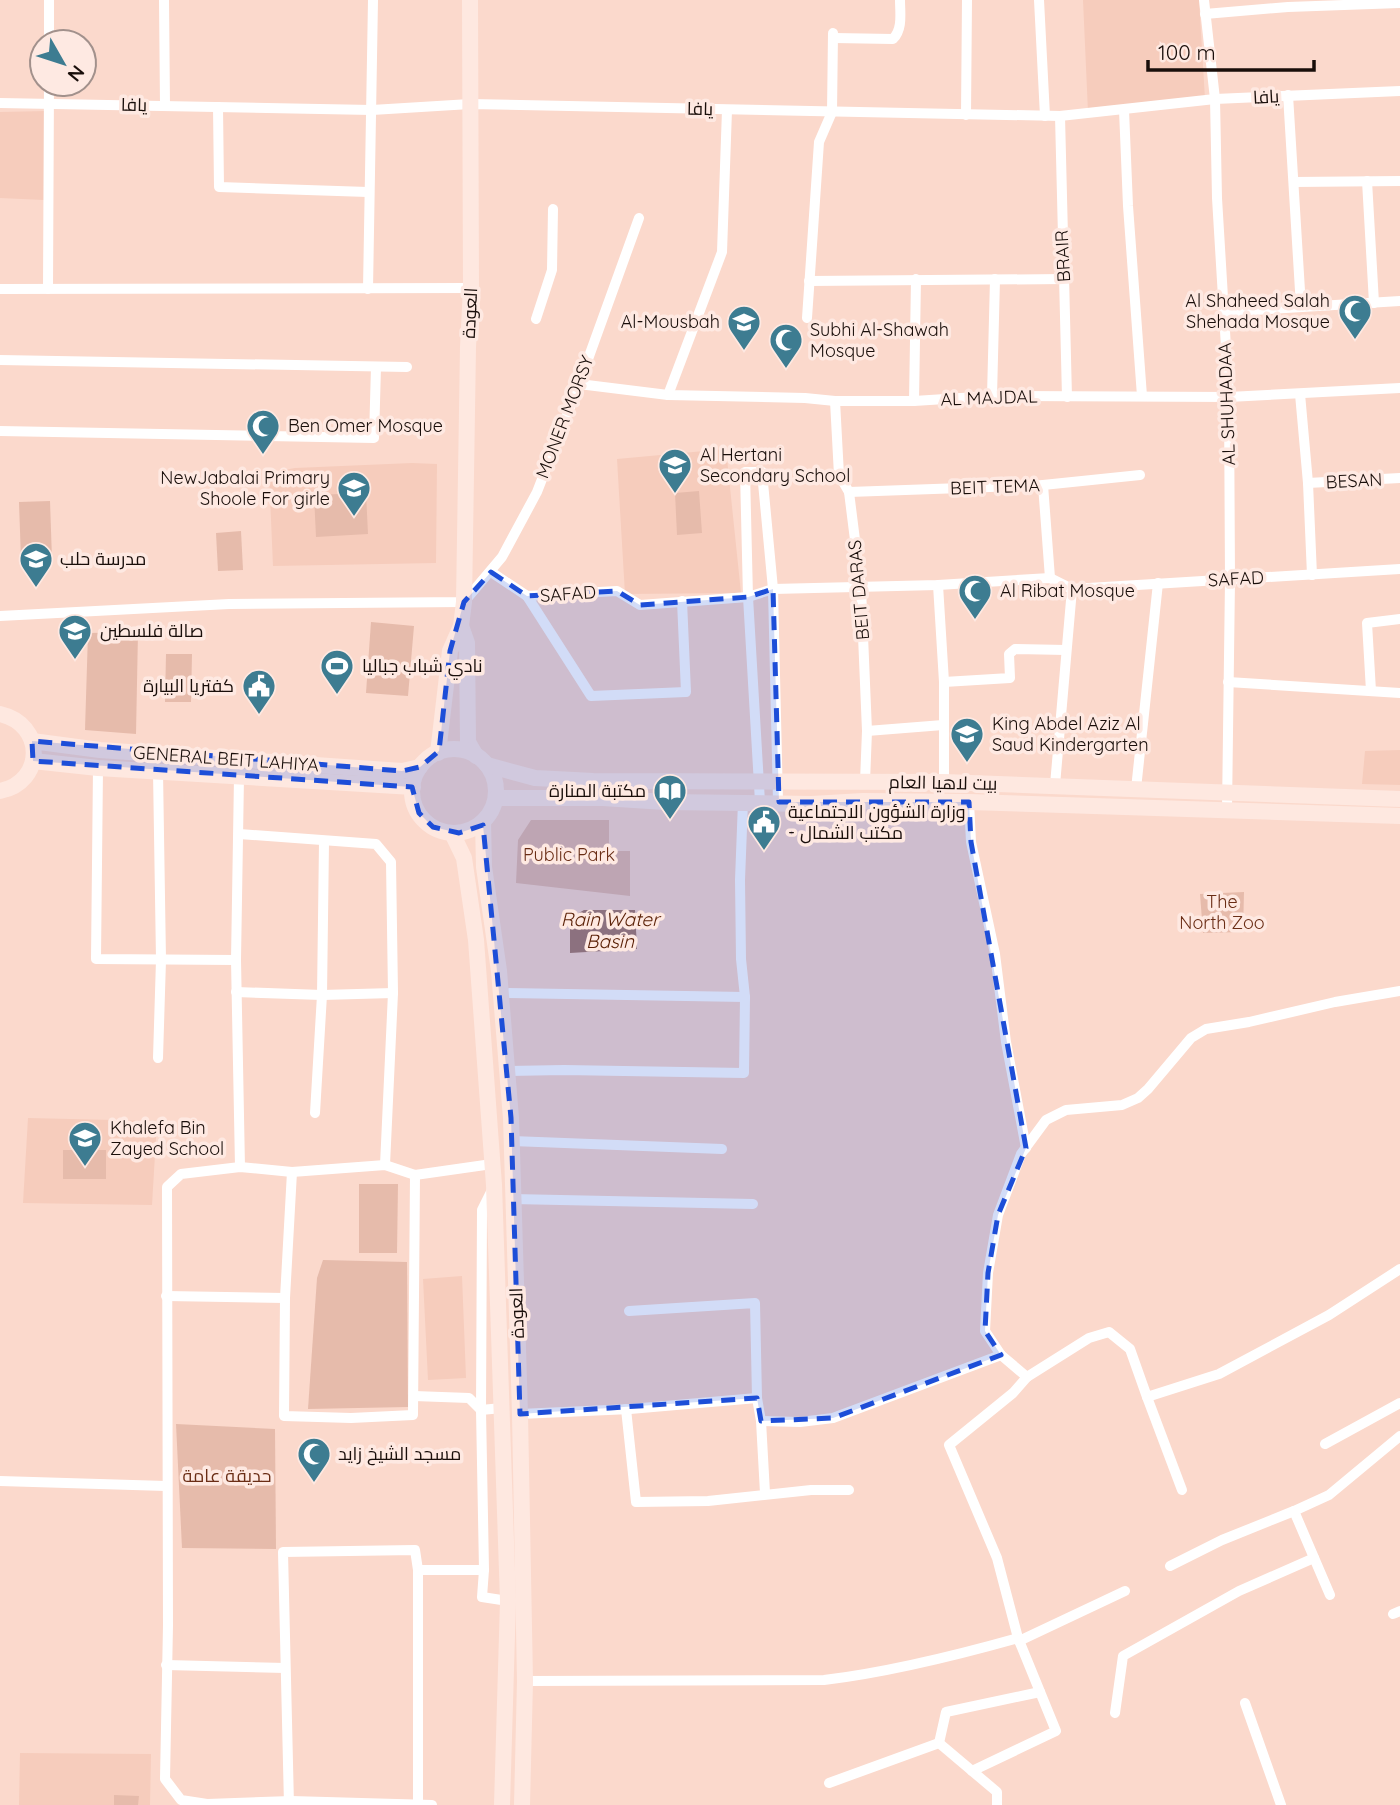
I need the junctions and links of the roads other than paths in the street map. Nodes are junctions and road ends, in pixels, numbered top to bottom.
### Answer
1 (48, 0) edge
2 (164, 0) edge
3 (373, 0) edge
4 (470, 0) edge
5 (900, 0) edge
6 (967, 0) edge
7 (1039, 0) edge
8 (1204, 0) edge
9 (1372, 2) edge
10 (1288, 3) edge
11 (1400, 3) edge
12 (1205, 14) junction
13 (49, 28) edge
14 (1400, 91) edge
15 (1288, 96) junction
16 (49, 98) edge
17 (1214, 99) junction
18 (0, 103) edge
19 (49, 104) junction
20 (470, 104) junction
21 (164, 106) junction
22 (218, 107) junction
23 (372, 110) junction
24 (727, 110) junction
25 (1124, 110) junction
26 (832, 112) junction
27 (966, 115) junction
28 (1045, 116) junction
29 (1060, 116) junction
30 (1367, 181) junction
31 (1400, 181) edge
32 (1294, 182) junction
33 (369, 191) junction
34 (553, 209) dead end
35 (639, 218) dead end
36 (916, 279) junction
37 (995, 279) junction
38 (1064, 279) junction
39 (809, 281) junction
40 (471, 288) junction
41 (0, 289) edge
42 (48, 289) junction
43 (368, 289) junction
44 (1400, 301) edge
45 (1374, 303) junction
46 (1301, 307) junction
47 (1223, 312) junction
48 (807, 318) dead end
49 (536, 319) dead end
50 (0, 360) edge
51 (376, 368) junction
52 (407, 368) dead end
53 (579, 384) junction
54 (1400, 388) edge
55 (1300, 394) junction
56 (668, 395) junction
57 (992, 396) junction
58 (1142, 396) junction
59 (1067, 397) junction
60 (1229, 397) junction
61 (835, 401) junction
62 (914, 401) junction
63 (0, 431) edge
64 (1140, 475) dead end
65 (1400, 478) edge
66 (1308, 483) junction
67 (1043, 485) junction
68 (849, 492) junction
69 (1400, 569) edge
70 (491, 572) junction
71 (1312, 575) junction
72 (1050, 578) junction
73 (1230, 580) junction
74 (1158, 583) junction
75 (938, 585) junction
76 (861, 588) junction
77 (773, 589) junction
78 (1072, 589) junction
79 (527, 596) junction
80 (748, 597) junction
81 (682, 601) junction
82 (464, 602) junction
83 (0, 617) edge
84 (1400, 619) edge
85 (461, 626) junction
86 (1066, 650) junction
87 (944, 682) junction
88 (1228, 682) junction
89 (1371, 691) junction
90 (1400, 693) edge
91 (0, 714) edge
92 (943, 725) junction
93 (867, 731) junction
94 (32, 741) junction
95 (438, 753) junction
96 (482, 760) junction
97 (33, 761) junction
98 (420, 767) junction
99 (97, 768) junction
100 (158, 771) junction
101 (239, 777) junction
102 (778, 782) junction
103 (865, 782) junction
104 (944, 782) junction
105 (759, 783) junction
106 (1055, 785) junction
107 (413, 788) junction
108 (1136, 789) junction
109 (0, 791) edge
110 (496, 799) junction
111 (1400, 799) edge
112 (1227, 801) junction
113 (751, 802) junction
114 (970, 802) junction
115 (779, 803) junction
116 (1400, 816) edge
117 (483, 822) junction
118 (452, 833) junction
119 (239, 834) junction
120 (324, 842) junction
121 (161, 960) junction
122 (236, 960) junction
123 (1400, 991) edge
124 (236, 992) junction
125 (393, 993) junction
126 (501, 993) junction
127 (322, 995) junction
128 (745, 997) junction
129 (158, 1058) dead end
130 (508, 1071) junction
131 (315, 1113) dead end
132 (512, 1141) junction
133 (1026, 1148) junction
134 (722, 1149) dead end
135 (492, 1164) junction
136 (385, 1165) junction
137 (240, 1167) junction
138 (292, 1172) junction
139 (415, 1175) junction
140 (494, 1185) junction
141 (512, 1199) junction
142 (753, 1204) dead end
143 (1400, 1269) edge
144 (166, 1296) junction
145 (285, 1298) junction
146 (629, 1311) dead end
147 (1001, 1355) junction
148 (1027, 1377) junction
149 (414, 1396) junction
150 (1147, 1397) junction
151 (757, 1398) junction
152 (1400, 1403) edge
153 (502, 1408) junction
154 (626, 1409) junction
155 (481, 1410) junction
156 (520, 1414) junction
157 (761, 1421) junction
158 (1400, 1436) edge
159 (1325, 1444) dead end
160 (0, 1481) edge
161 (166, 1486) junction
162 (849, 1490) dead end
163 (1182, 1490) dead end
164 (765, 1493) junction
165 (1294, 1511) junction
166 (1314, 1558) junction
167 (1170, 1566) dead end
168 (418, 1570) junction
169 (484, 1570) junction
170 (1125, 1591) dead end
171 (1330, 1595) dead end
172 (508, 1601) junction
173 (1019, 1639) junction
174 (166, 1665) junction
175 (285, 1668) junction
176 (525, 1681) junction
177 (1040, 1692) junction
178 (1245, 1703) dead end
179 (1115, 1713) dead end
180 (939, 1743) junction
181 (972, 1771) junction
182 (829, 1783) dead end
183 (290, 1803) edge
184 (358, 1804) edge
185 (418, 1804) edge
186 (207, 1805) edge
187 (432, 1805) edge
188 (502, 1805) edge
189 (522, 1805) edge
190 (997, 1805) edge
191 (1281, 1805) edge

1 - 13 street
2 - 21 street
3 - 23 street
4 - 20 main road, العودة
5 - 26 street
6 - 27 street
7 - 28 street
8 - 12 street, AL SHUHADAA
9 - 10 street
9 - 11 street
10 - 12 street
12 - 17 street, AL SHUHADAA
14 - 15 street, يافا
15 - 17 street, يافا
15 - 32 street
16 - 19 street
17 - 25 street, يافا
17 - 47 street, AL SHUHADAA
18 - 19 street, يافا
19 - 21 street, يافا
19 - 42 street
20 - 23 street, يافا
20 - 24 street, يافا
20 - 40 main road, العودة
21 - 22 street, يافا
22 - 23 street, يافا
22 - 33 street
23 - 33 street
24 - 26 street, يافا
24 - 56 street
25 - 29 street, يافا
25 - 58 street
26 - 27 street, يافا
26 - 39 street
27 - 28 street, يافا
28 - 29 street, يافا
29 - 38 street, BRAIR
30 - 31 street
30 - 32 street
30 - 45 street
32 - 46 street
33 - 43 street
34 - 49 street
35 - 53 street, MONER MORSY
36 - 37 street
36 - 39 street
36 - 62 street
37 - 38 street
37 - 57 street
38 - 59 street, BRAIR
39 - 48 street
40 - 43 street
40 - 82 main road, العودة
41 - 42 street
42 - 43 street
44 - 45 street
45 - 46 street
46 - 47 street
47 - 60 street, AL SHUHADAA
50 - 51 street
51 - 52 street
51 - 63 street
53 - 56 street, AL MAJDAL
53 - 70 street, MONER MORSY
54 - 55 street, AL MAJDAL
55 - 60 street, AL MAJDAL
55 - 66 street
56 - 61 street, AL MAJDAL
57 - 59 street, AL MAJDAL
57 - 62 street, AL MAJDAL
58 - 59 street, AL MAJDAL
58 - 60 street, AL MAJDAL
60 - 73 street, AL SHUHADAA
61 - 62 street, AL MAJDAL
61 - 68 street, BEIT DARAS
64 - 67 street, BEIT TEMA
65 - 66 street, BESAN
66 - 71 street
67 - 68 street, BEIT TEMA
67 - 72 street
68 - 76 street, BEIT DARAS
69 - 71 street, SAFAD
70 - 79 street, SAFAD
70 - 82 street, MONER MORSY
71 - 73 street, SAFAD
72 - 75 street, SAFAD
72 - 78 street
73 - 74 street, SAFAD
73 - 88 street, AL SHUHADAA
74 - 78 street, SAFAD
74 - 108 street
75 - 76 street, SAFAD
75 - 87 street
76 - 77 street, SAFAD
76 - 93 street, BEIT DARAS
77 - 80 street, SAFAD
77 - 80 street
77 - 102 street
78 - 86 street
79 - 81 street, SAFAD
79 - 81 street
80 - 81 street, SAFAD
80 - 105 street
82 - 83 street
82 - 85 main road, العودة
84 - 89 street
85 - 95 main road, العودة
85 - 96 main road, العودة
86 - 87 street
86 - 106 street
87 - 92 street
88 - 89 street
88 - 112 street, AL SHUHADAA
89 - 90 street
91 - 94 main road
92 - 93 street
92 - 104 street
93 - 103 street, BEIT DARAS
94 - 97 main road
94 - 98 main road, GENERAL BEIT LAHIYA
95 - 96 main road
95 - 98 main road
96 - 105 main road, بيت لاهيا العام
96 - 110 main road
97 - 99 main road, GENERAL BEIT LAHIYA
97 - 109 main road
98 - 107 main road
99 - 100 main road, GENERAL BEIT LAHIYA
99 - 121 street
100 - 101 main road, GENERAL BEIT LAHIYA
100 - 121 street
101 - 107 main road, GENERAL BEIT LAHIYA
101 - 119 street
102 - 103 main road, بيت لاهيا العام
102 - 105 main road, بيت لاهيا العام
102 - 115 street
103 - 104 main road, بيت لاهيا العام
104 - 106 main road, بيت لاهيا العام
105 - 113 street
106 - 108 main road, بيت لاهيا العام
107 - 118 main road
108 - 112 main road, بيت لاهيا العام
110 - 113 main road, بيت لاهيا العام
110 - 117 main road
111 - 112 main road, بيت لاهيا العام
112 - 114 main road, بيت لاهيا العام
112 - 116 main road, بيت لاهيا العام
113 - 115 main road, بيت لاهيا العام
113 - 128 street
114 - 115 main road, بيت لاهيا العام
114 - 133 street
117 - 118 main road
117 - 126 main road, العودة
118 - 135 main road, العودة
119 - 120 street
119 - 122 street
120 - 125 street
120 - 127 street
121 - 122 street
121 - 129 street
122 - 124 street
123 - 133 street
124 - 127 street
124 - 137 street
125 - 127 street
125 - 136 street
126 - 128 street
126 - 130 main road, العودة
127 - 131 street
128 - 130 street
130 - 132 main road, العودة
132 - 134 street
132 - 141 main road, العودة
133 - 147 street
135 - 139 street
135 - 140 main road, العودة
136 - 138 street
136 - 139 street
137 - 138 street
137 - 144 street
138 - 145 street
139 - 149 street
140 - 153 main road, العودة
140 - 155 street
141 - 142 street
141 - 156 main road, العودة
143 - 150 street
144 - 145 street
144 - 161 street
145 - 149 street
146 - 151 street
147 - 148 street
147 - 157 street
148 - 150 street
148 - 173 street
149 - 155 street
150 - 163 street
151 - 154 street
151 - 157 street
152 - 159 street
153 - 155 street
153 - 172 main road, العودة
154 - 156 street
154 - 164 street
155 - 169 street
156 - 176 main road, العودة
157 - 164 street
158 - 165 street
160 - 161 street
161 - 174 street
162 - 164 street
165 - 166 street
165 - 167 street
166 - 171 street
166 - 179 street
168 - 169 street
168 - 175 street
168 - 185 street
169 - 172 street
170 - 173 street
172 - 188 main road, العودة
173 - 176 street
173 - 177 street
174 - 175 street
174 - 186 street
175 - 183 street
176 - 189 main road, العودة
177 - 180 street
177 - 181 street
178 - 191 street
180 - 181 street
180 - 182 street
181 - 190 street
183 - 184 street
183 - 186 street
184 - 185 street
185 - 187 street

